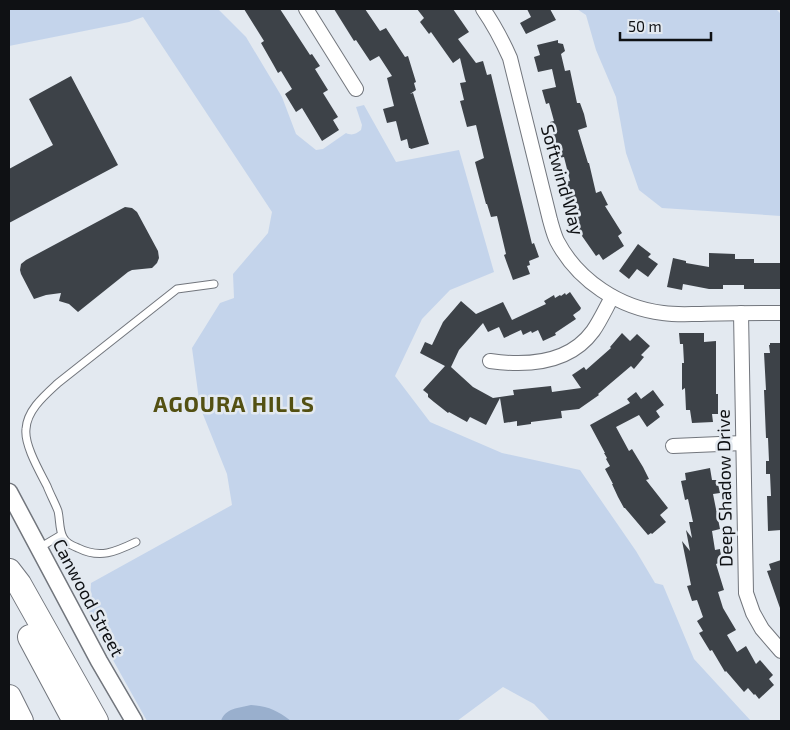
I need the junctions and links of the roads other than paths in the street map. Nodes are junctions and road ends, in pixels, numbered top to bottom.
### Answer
1 (306, 9) edge
2 (482, 9) edge
3 (356, 89) dead end
4 (214, 284) dead end
5 (612, 297) junction
6 (781, 313) edge
7 (741, 314) junction
8 (490, 361) dead end
9 (743, 443) junction
10 (673, 446) dead end
11 (9, 492) edge
12 (61, 535) junction
13 (136, 542) dead end
14 (39, 548) junction
15 (9, 571) edge
16 (9, 596) edge
17 (781, 650) edge
18 (9, 697) edge
19 (22, 721) edge
20 (75, 721) edge
21 (96, 721) edge
22 (134, 721) edge

1 - 3 street
2 - 5 street, Softwind Way
4 - 12 lane
5 - 7 street, Softwind Way
5 - 8 street
6 - 7 street, Softwind Way
7 - 9 street, Deep Shadow Drive
9 - 10 street
9 - 17 street, Deep Shadow Drive
11 - 14 street, Canwood Street
12 - 13 lane
12 - 14 lane
14 - 22 street, Canwood Street
15 - 21 highway
16 - 20 highway
18 - 19 highway

